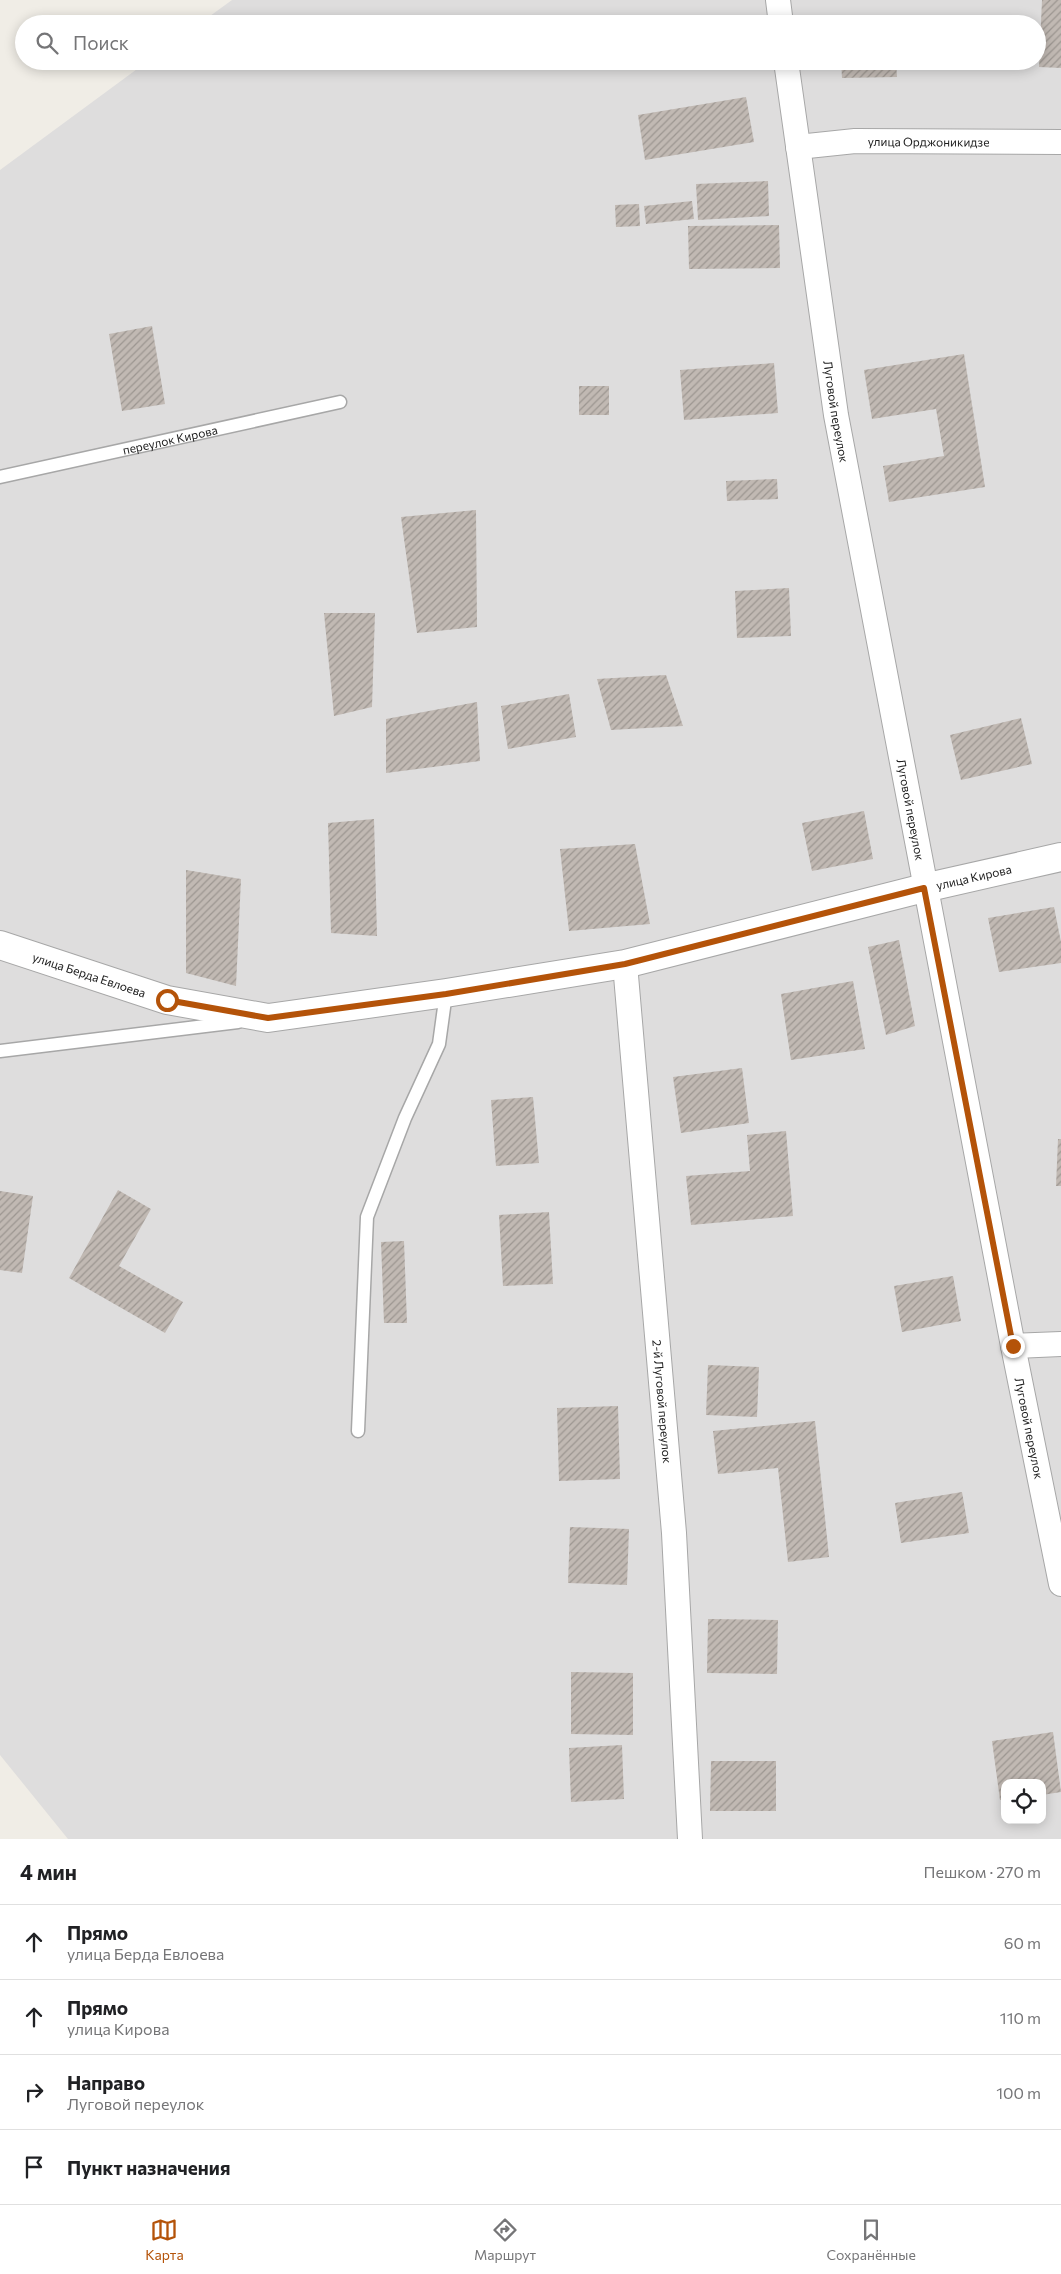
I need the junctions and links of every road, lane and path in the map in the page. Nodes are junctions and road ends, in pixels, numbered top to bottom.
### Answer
1 (778, 0) edge
2 (780, 15) edge
3 (787, 70) edge
4 (1061, 142) edge
5 (798, 146) junction
6 (340, 402) dead end
7 (0, 477) edge
8 (1061, 857) edge
9 (924, 888) junction
10 (0, 945) edge
11 (625, 964) junction
12 (446, 994) junction
13 (268, 1018) junction
14 (0, 1051) edge
15 (1061, 1344) edge
16 (1013, 1346) junction
17 (358, 1431) dead end
18 (1061, 1584) edge
19 (690, 1839) edge

1 - 2 street
3 - 5 street, Луговой переулок
4 - 5 street, улица Орджоникидзе
5 - 9 street, Луговой переулок
6 - 7 lane, переулок Кирова
8 - 9 street, улица Кирова
9 - 11 street, улица Кирова
9 - 16 street, Луговой переулок
10 - 13 street, улица Берда Евлоева
11 - 12 street, улица Кирова
11 - 19 street, 2-й Луговой переулок
12 - 13 street, улица Берда Евлоева
12 - 17 lane
13 - 14 lane
15 - 16 street
16 - 18 street, Луговой переулок

